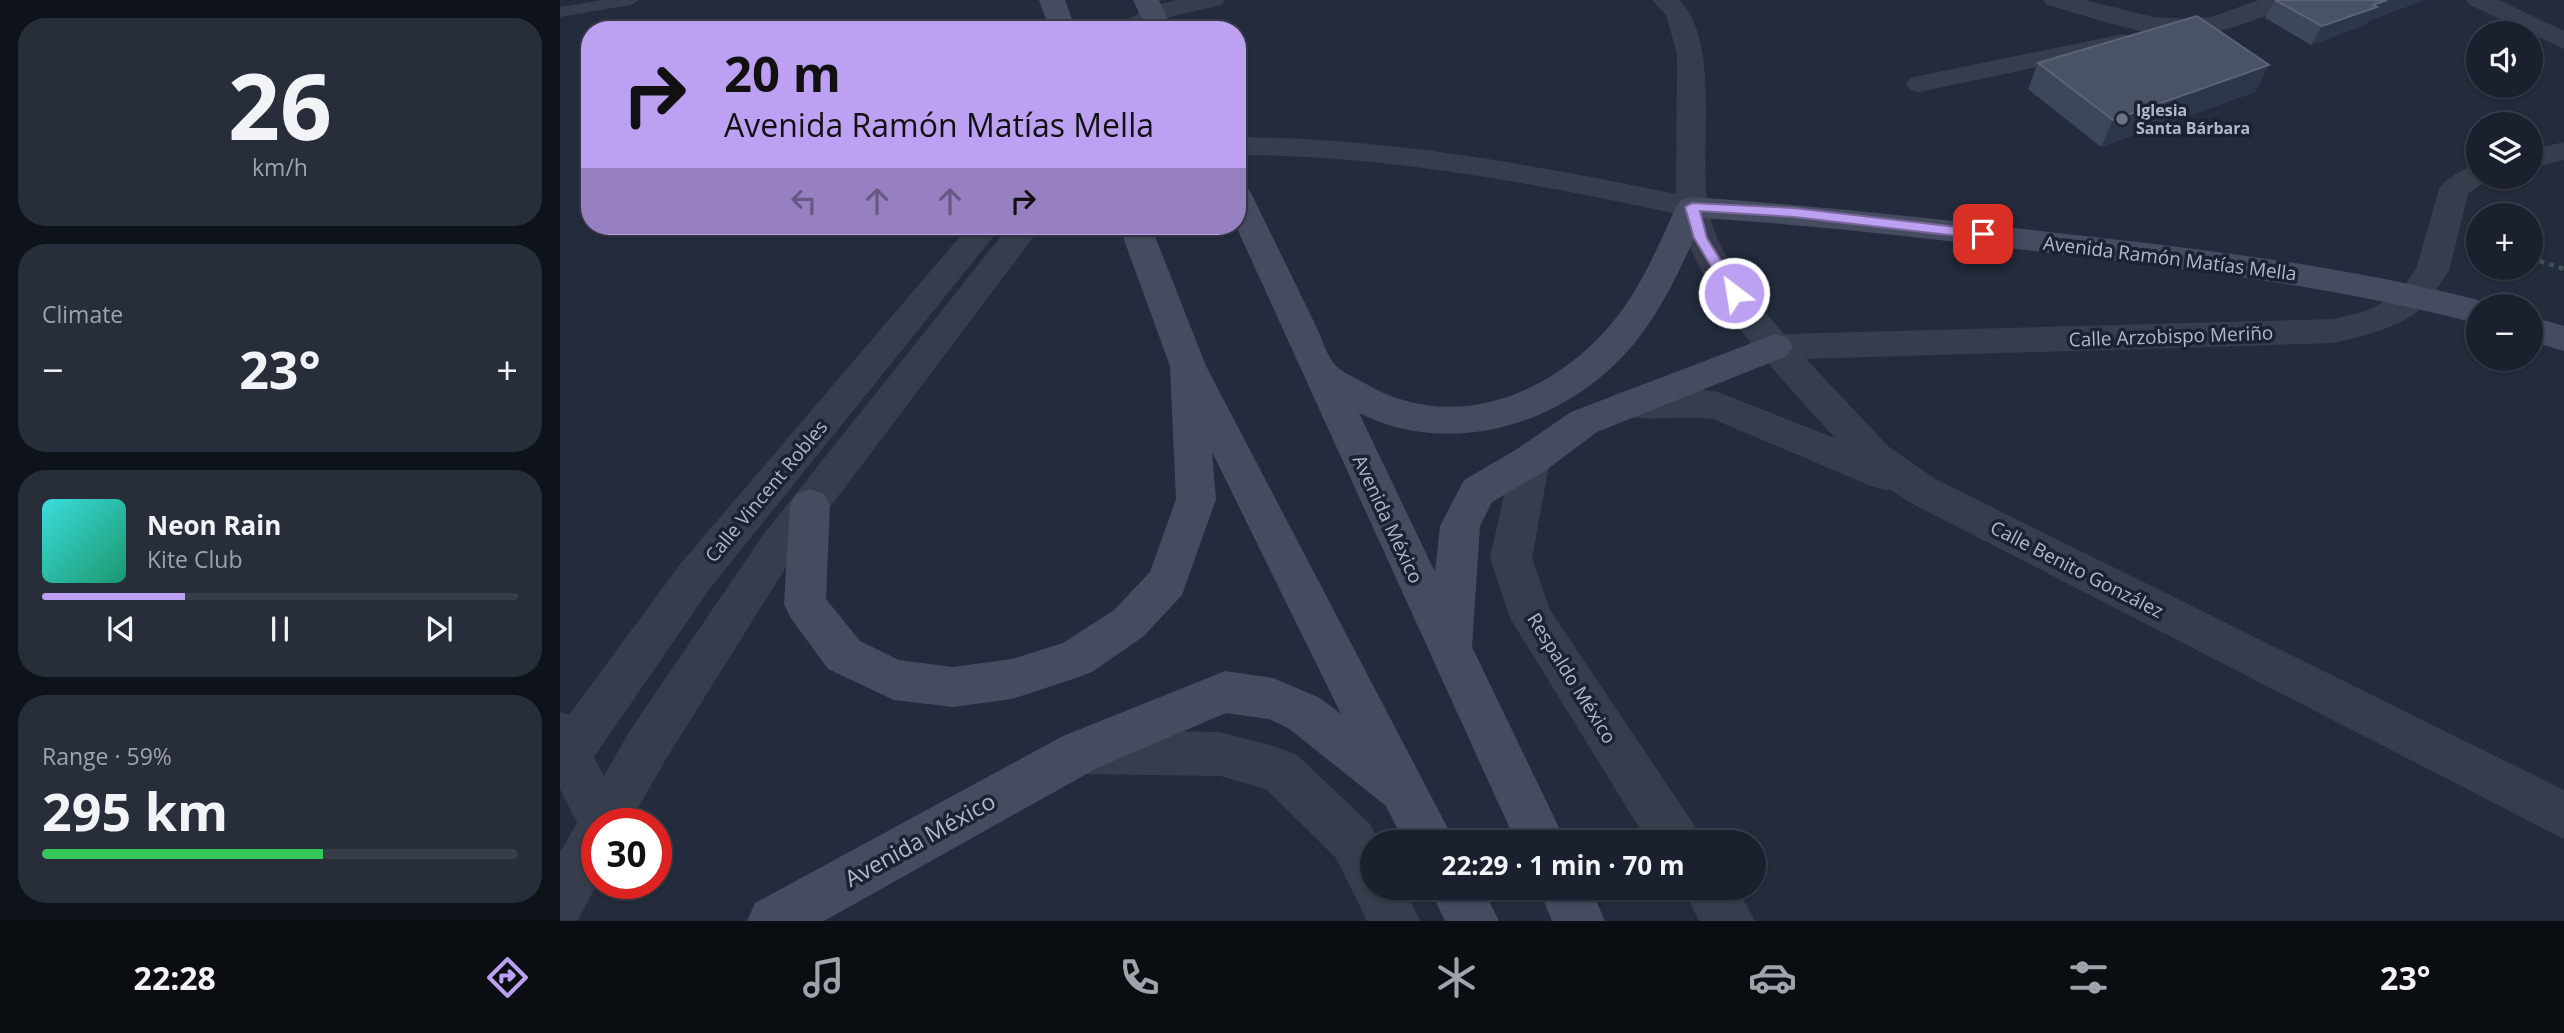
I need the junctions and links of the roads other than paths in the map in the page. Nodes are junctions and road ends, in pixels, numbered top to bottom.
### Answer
1 (631, 0) edge
2 (1052, 0) edge
3 (1146, 0) edge
4 (1212, 0) edge
5 (1665, 0) edge
6 (2056, 0) edge
7 (2145, 0) edge
8 (2283, 0) edge
9 (2479, 0) edge
10 (560, 12) edge
11 (1060, 21) edge
12 (1143, 21) edge
13 (1156, 21) edge
14 (2210, 25) junction
15 (2182, 27) junction
16 (2564, 41) edge
17 (1919, 83) dead end
18 (1246, 131) edge
19 (1289, 145) junction
20 (1246, 146) edge
21 (2564, 151) edge
22 (2543, 156) edge
23 (2466, 182) edge
24 (1692, 207) junction
25 (1246, 215) edge
26 (979, 235) edge
27 (1019, 235) edge
28 (1138, 235) edge
29 (2415, 295) junction
30 (2466, 309) edge
31 (2543, 332) edge
32 (2564, 339) edge
33 (1775, 347) junction
34 (1188, 366) junction
35 (1318, 372) junction
36 (1628, 404) junction
37 (1531, 460) junction
38 (1923, 491) junction
39 (810, 505) junction
40 (1450, 652) junction
41 (562, 749) edge
42 (1080, 752) junction
43 (1401, 789) junction
44 (594, 808) edge
45 (612, 808) edge
46 (2564, 815) edge
47 (1423, 830) edge
48 (1535, 830) edge
49 (1669, 830) edge
50 (1360, 855) edge
51 (581, 864) edge
52 (1384, 900) edge
53 (1461, 900) edge
54 (1569, 900) edge
55 (1715, 900) edge
56 (560, 902) edge
57 (773, 921) edge
58 (1394, 921) edge
59 (1473, 921) edge
60 (1579, 921) edge
61 (1729, 921) edge

1 - 10 lane
2 - 11 main road
3 - 13 main road
4 - 12 street
5 - 24 street, Calle Benito González
6 - 15 street
7 - 15 street
8 - 14 street
9 - 16 street
14 - 15 street
14 - 17 street
18 - 19 street
19 - 20 street
19 - 24 street
21 - 22 street
23 - 29 street, Calle Arzobispo Meriño
24 - 29 main road, Avenida Ramón Matías Mella
24 - 33 street, Calle Benito González
24 - 35 main road
25 - 35 main road, Avenida México
26 - 41 street, Calle Vincent Robles
27 - 39 street
28 - 34 main road, Avenida México
29 - 30 main road, Avenida Ramón Matías Mella
29 - 33 street, Calle Arzobispo Meriño
31 - 32 main road
33 - 36 main road
33 - 38 street, Calle Benito González
34 - 39 main road
34 - 43 main road, Avenida México
35 - 40 main road, Avenida México
36 - 37 main road
36 - 38 street
37 - 40 main road
37 - 49 street, Respaldo México
38 - 46 street, Calle Benito González
39 - 45 street
40 - 48 main road, Avenida México
41 - 44 street
42 - 43 main road, Avenida México
42 - 50 street
42 - 57 main road, Avenida México
43 - 47 main road, Avenida México
51 - 56 street
52 - 58 street
53 - 59 main road
54 - 60 main road
55 - 61 street

